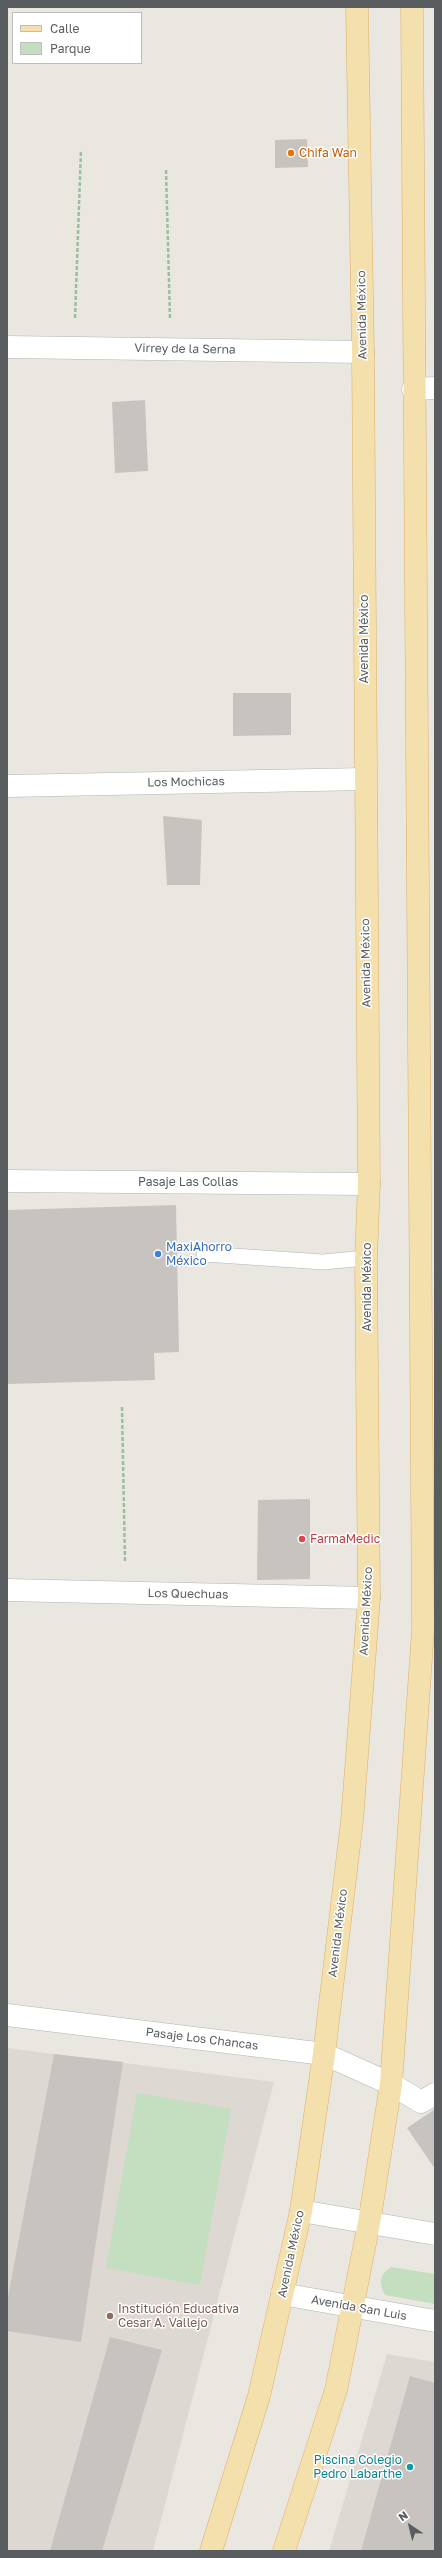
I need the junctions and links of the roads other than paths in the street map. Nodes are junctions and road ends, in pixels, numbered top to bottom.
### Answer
1 (357, 7) edge
2 (412, 7) edge
3 (7, 347) edge
4 (363, 352) junction
5 (435, 388) edge
6 (413, 389) junction
7 (365, 779) junction
8 (7, 786) edge
9 (7, 1181) edge
10 (369, 1184) junction
11 (204, 1254) dead end
12 (366, 1258) junction
13 (7, 1590) edge
14 (369, 1598) junction
15 (429, 1623) edge
16 (7, 2015) edge
17 (324, 2054) junction
18 (391, 2084) junction
19 (435, 2094) edge
20 (301, 2211) junction
21 (369, 2223) junction
22 (435, 2234) edge
23 (282, 2294) junction
24 (353, 2307) junction
25 (435, 2321) edge
26 (211, 2551) edge
27 (284, 2551) edge

1 - 4 main road, Avenida México
2 - 6 main road
3 - 4 street, Virrey de la Serna
4 - 7 main road, Avenida México
5 - 6 street
6 - 15 main road
7 - 8 street, Los Mochicas
7 - 10 main road, Avenida México
9 - 10 street, Pasaje Las Collas
10 - 12 main road, Avenida México
11 - 12 lane
12 - 14 main road, Avenida México
13 - 14 street, Los Quechuas
14 - 17 main road, Avenida México
15 - 18 main road
16 - 17 street, Pasaje Los Chancas
17 - 18 street, Pasaje Los Chancas
17 - 20 main road, Avenida México
18 - 19 street, Pasaje Los Chancas
18 - 21 main road
20 - 21 street
20 - 23 main road, Avenida México
21 - 22 street
21 - 24 main road
23 - 24 street, Avenida San Luis
23 - 26 main road, Avenida México
24 - 25 street, Avenida San Luis
24 - 27 main road

